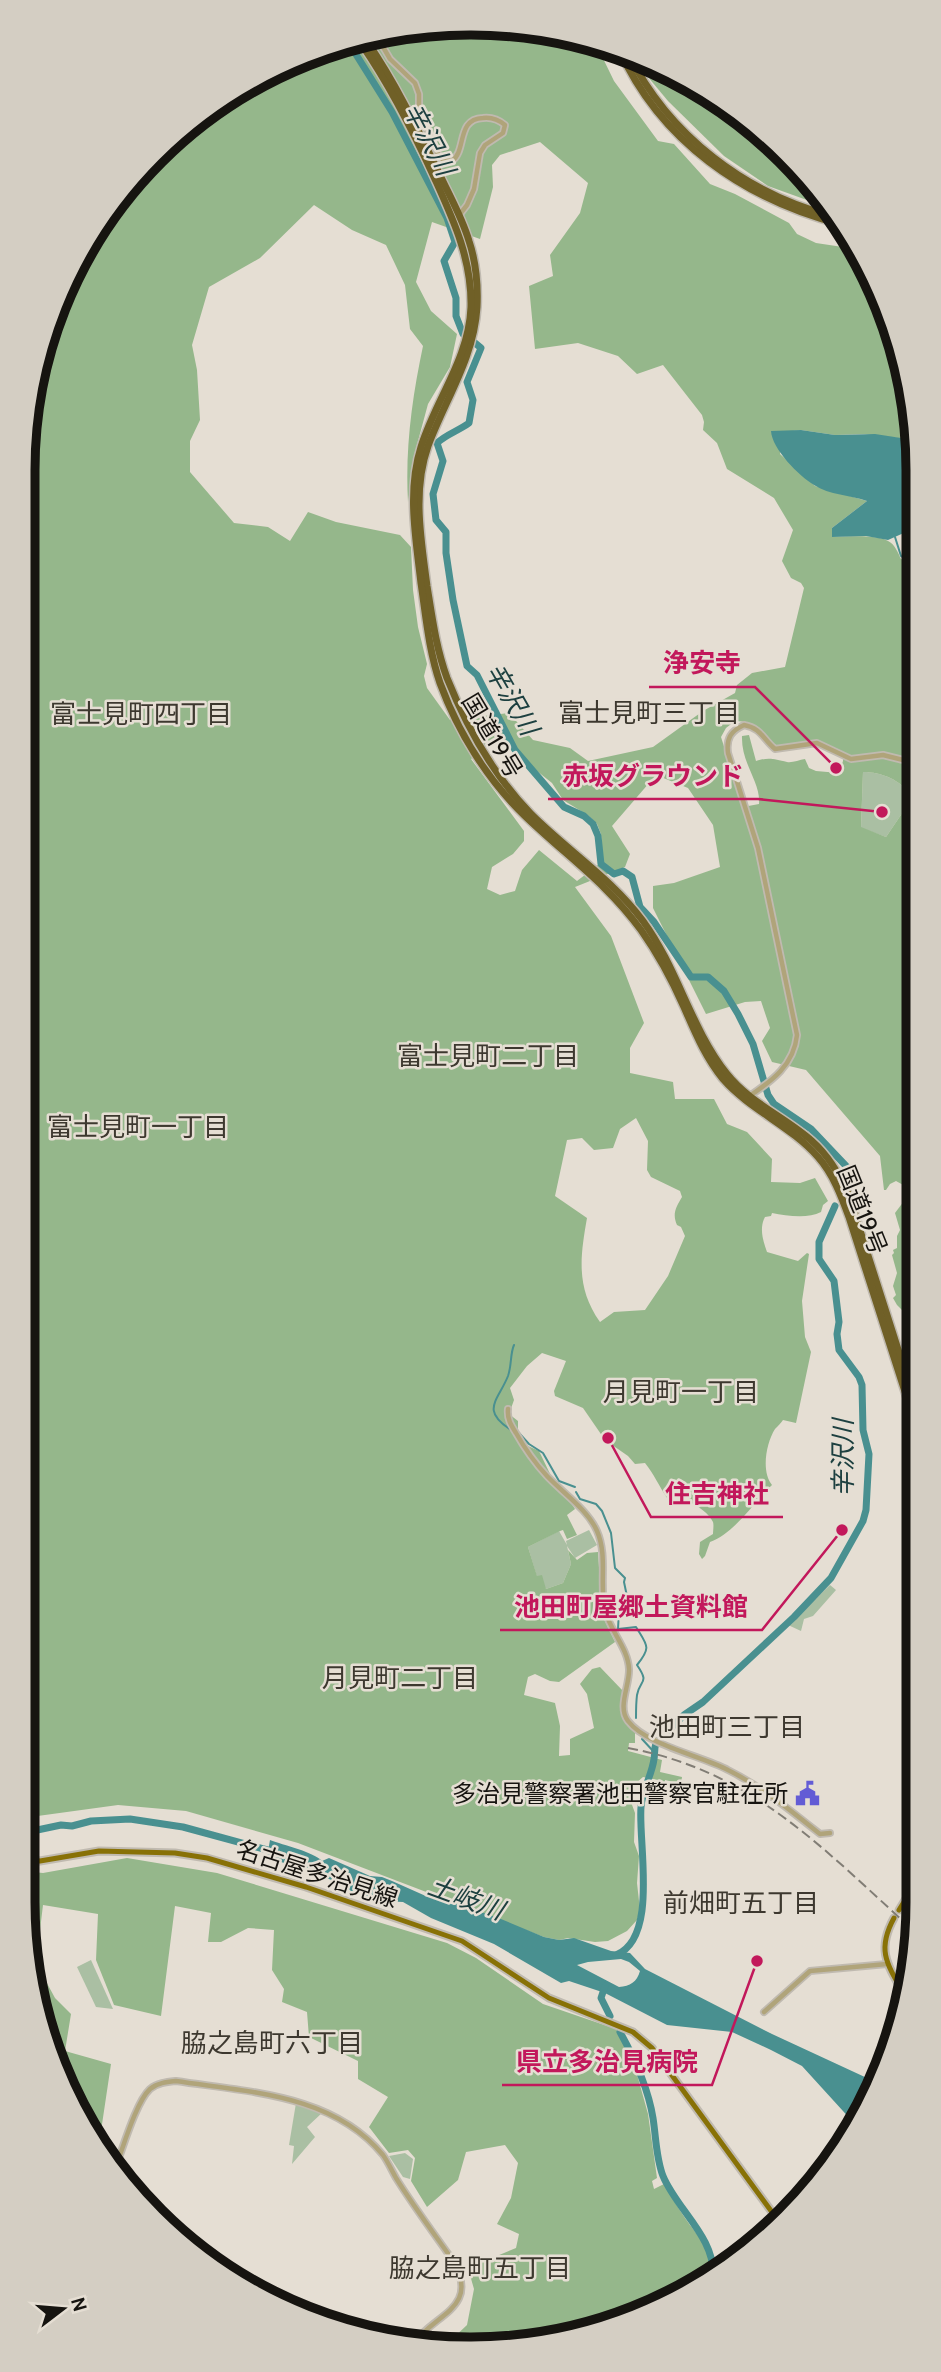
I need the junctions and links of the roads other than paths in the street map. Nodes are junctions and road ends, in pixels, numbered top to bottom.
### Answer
1 (381, 44) edge
2 (371, 47) edge
3 (364, 48) edge
4 (627, 64) edge
5 (637, 68) edge
6 (821, 213) edge
7 (456, 217) junction
8 (827, 221) edge
9 (906, 761) edge
10 (747, 1098) junction
11 (906, 1375) edge
12 (906, 1395) edge
13 (508, 1409) dead end
14 (830, 1833) dead end
15 (35, 1860) edge
16 (906, 1899) edge
17 (899, 1910) dead end
18 (894, 1918) dead end
19 (887, 1964) junction
20 (898, 1984) edge
21 (764, 2012) dead end
22 (119, 2158) edge
23 (773, 2214) edge
24 (422, 2334) edge

1 - 7 street
2 - 7 highway, 国道19号
3 - 7 highway, 国道19号
4 - 8 highway
5 - 6 highway
7 - 10 highway, 国道19号
9 - 10 street
10 - 11 highway, 国道19号
10 - 12 highway, 国道19号
13 - 14 street
15 - 23 main road, 名古屋多治見線
16 - 17 main road
18 - 19 main road
19 - 20 main road
19 - 21 street
22 - 24 street

